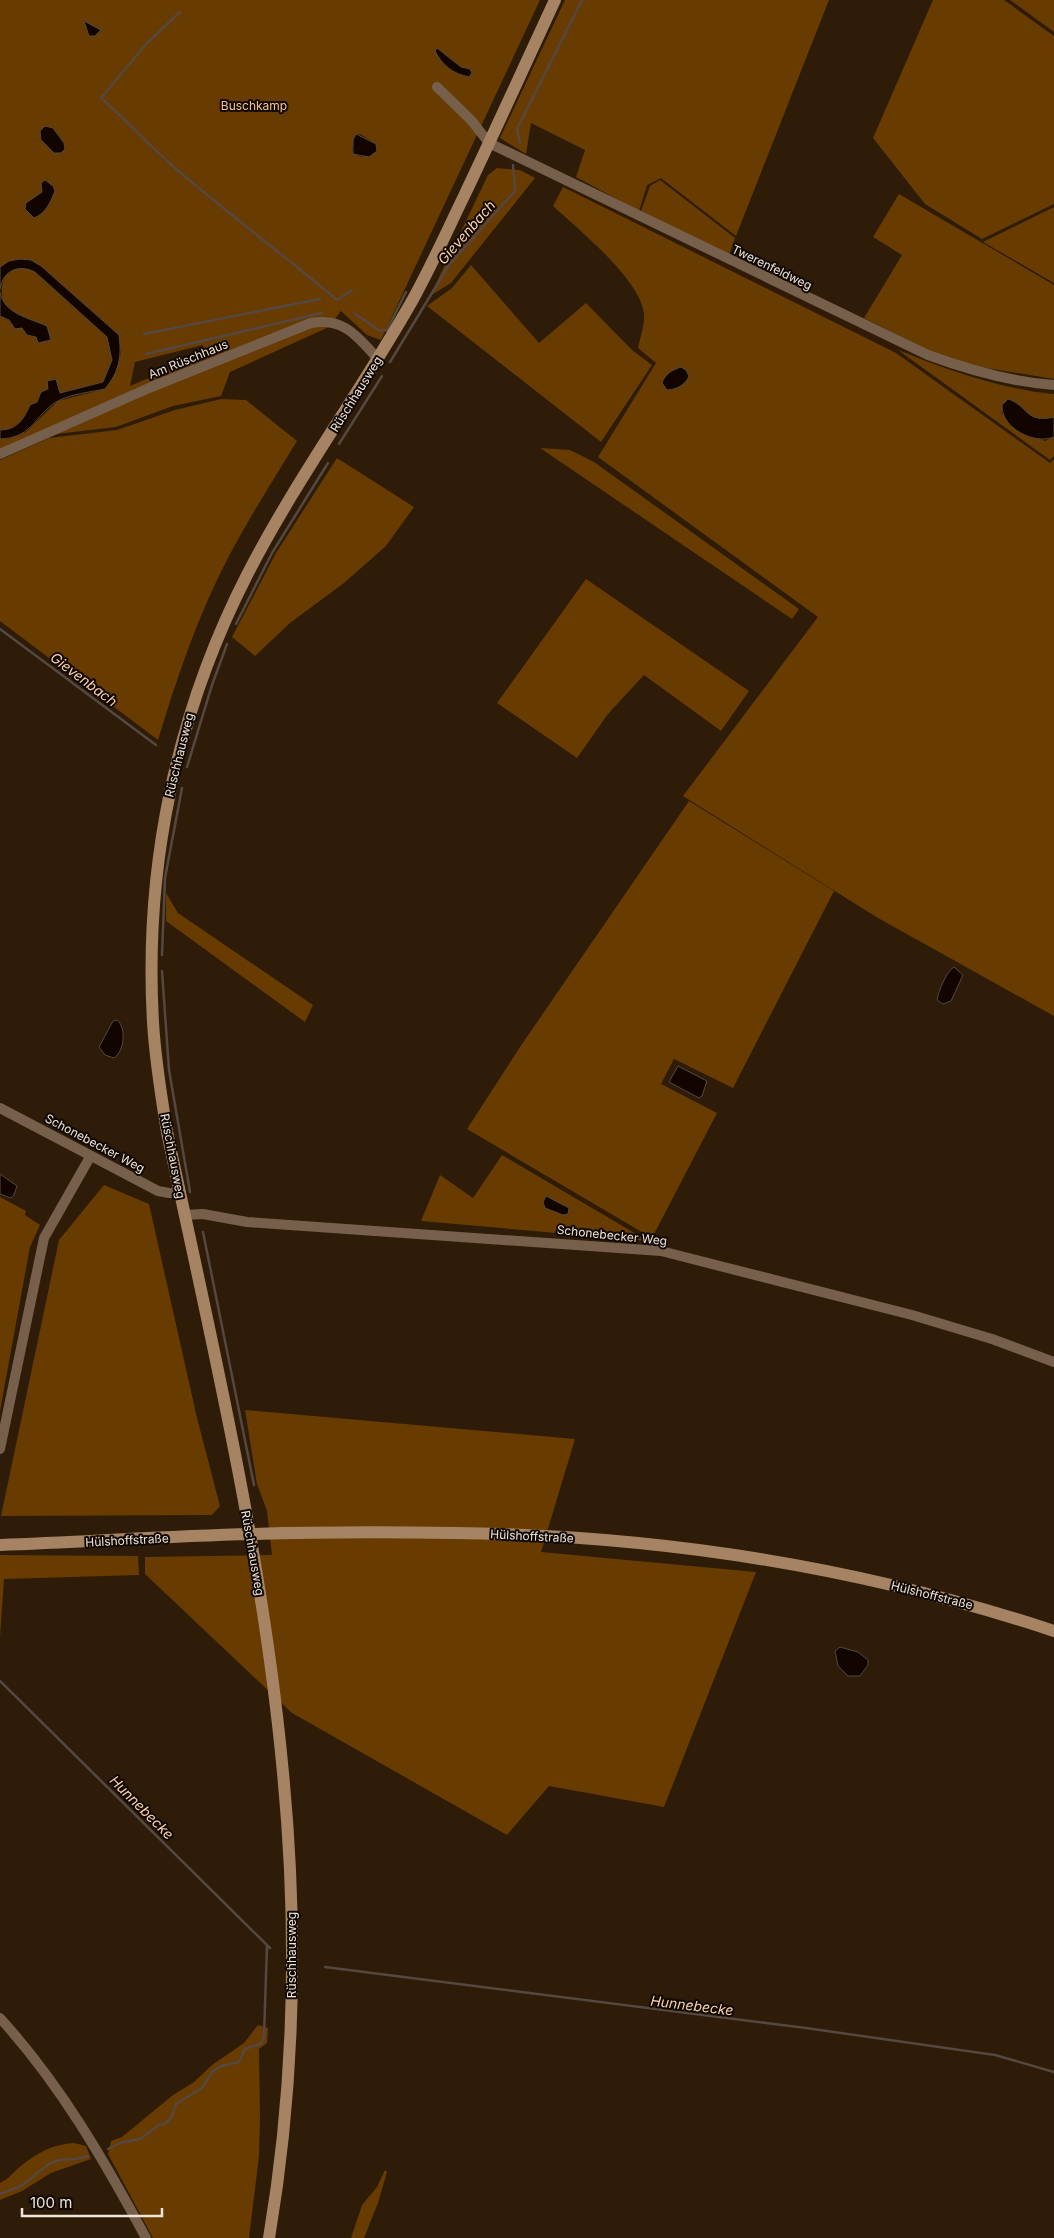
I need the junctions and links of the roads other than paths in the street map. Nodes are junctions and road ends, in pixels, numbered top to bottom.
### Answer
1 (555, 0) edge
2 (437, 87) dead end
3 (489, 143) junction
4 (378, 359) junction
5 (1054, 385) edge
6 (0, 454) edge
7 (0, 1108) edge
8 (90, 1156) junction
9 (180, 1193) junction
10 (185, 1215) junction
11 (1054, 1362) edge
12 (0, 1449) edge
13 (250, 1534) junction
14 (0, 1545) edge
15 (1054, 1631) edge
16 (0, 2018) edge
17 (146, 2238) edge
18 (269, 2238) edge

1 - 3 main road, Rüschhausweg
2 - 3 street
3 - 4 main road, Rüschhausweg
3 - 5 street, Twerenfeldweg
4 - 6 street, Am Rüschhaus
4 - 9 main road, Rüschhausweg
7 - 8 street, Schonebecker Weg
8 - 9 street, Schonebecker Weg
8 - 12 street
9 - 10 main road, Rüschhausweg
10 - 11 street, Schonebecker Weg
10 - 13 main road, Rüschhausweg
13 - 14 main road, Hülshoffstraße
13 - 15 main road, Hülshoffstraße
13 - 18 main road, Rüschhausweg
16 - 17 street

